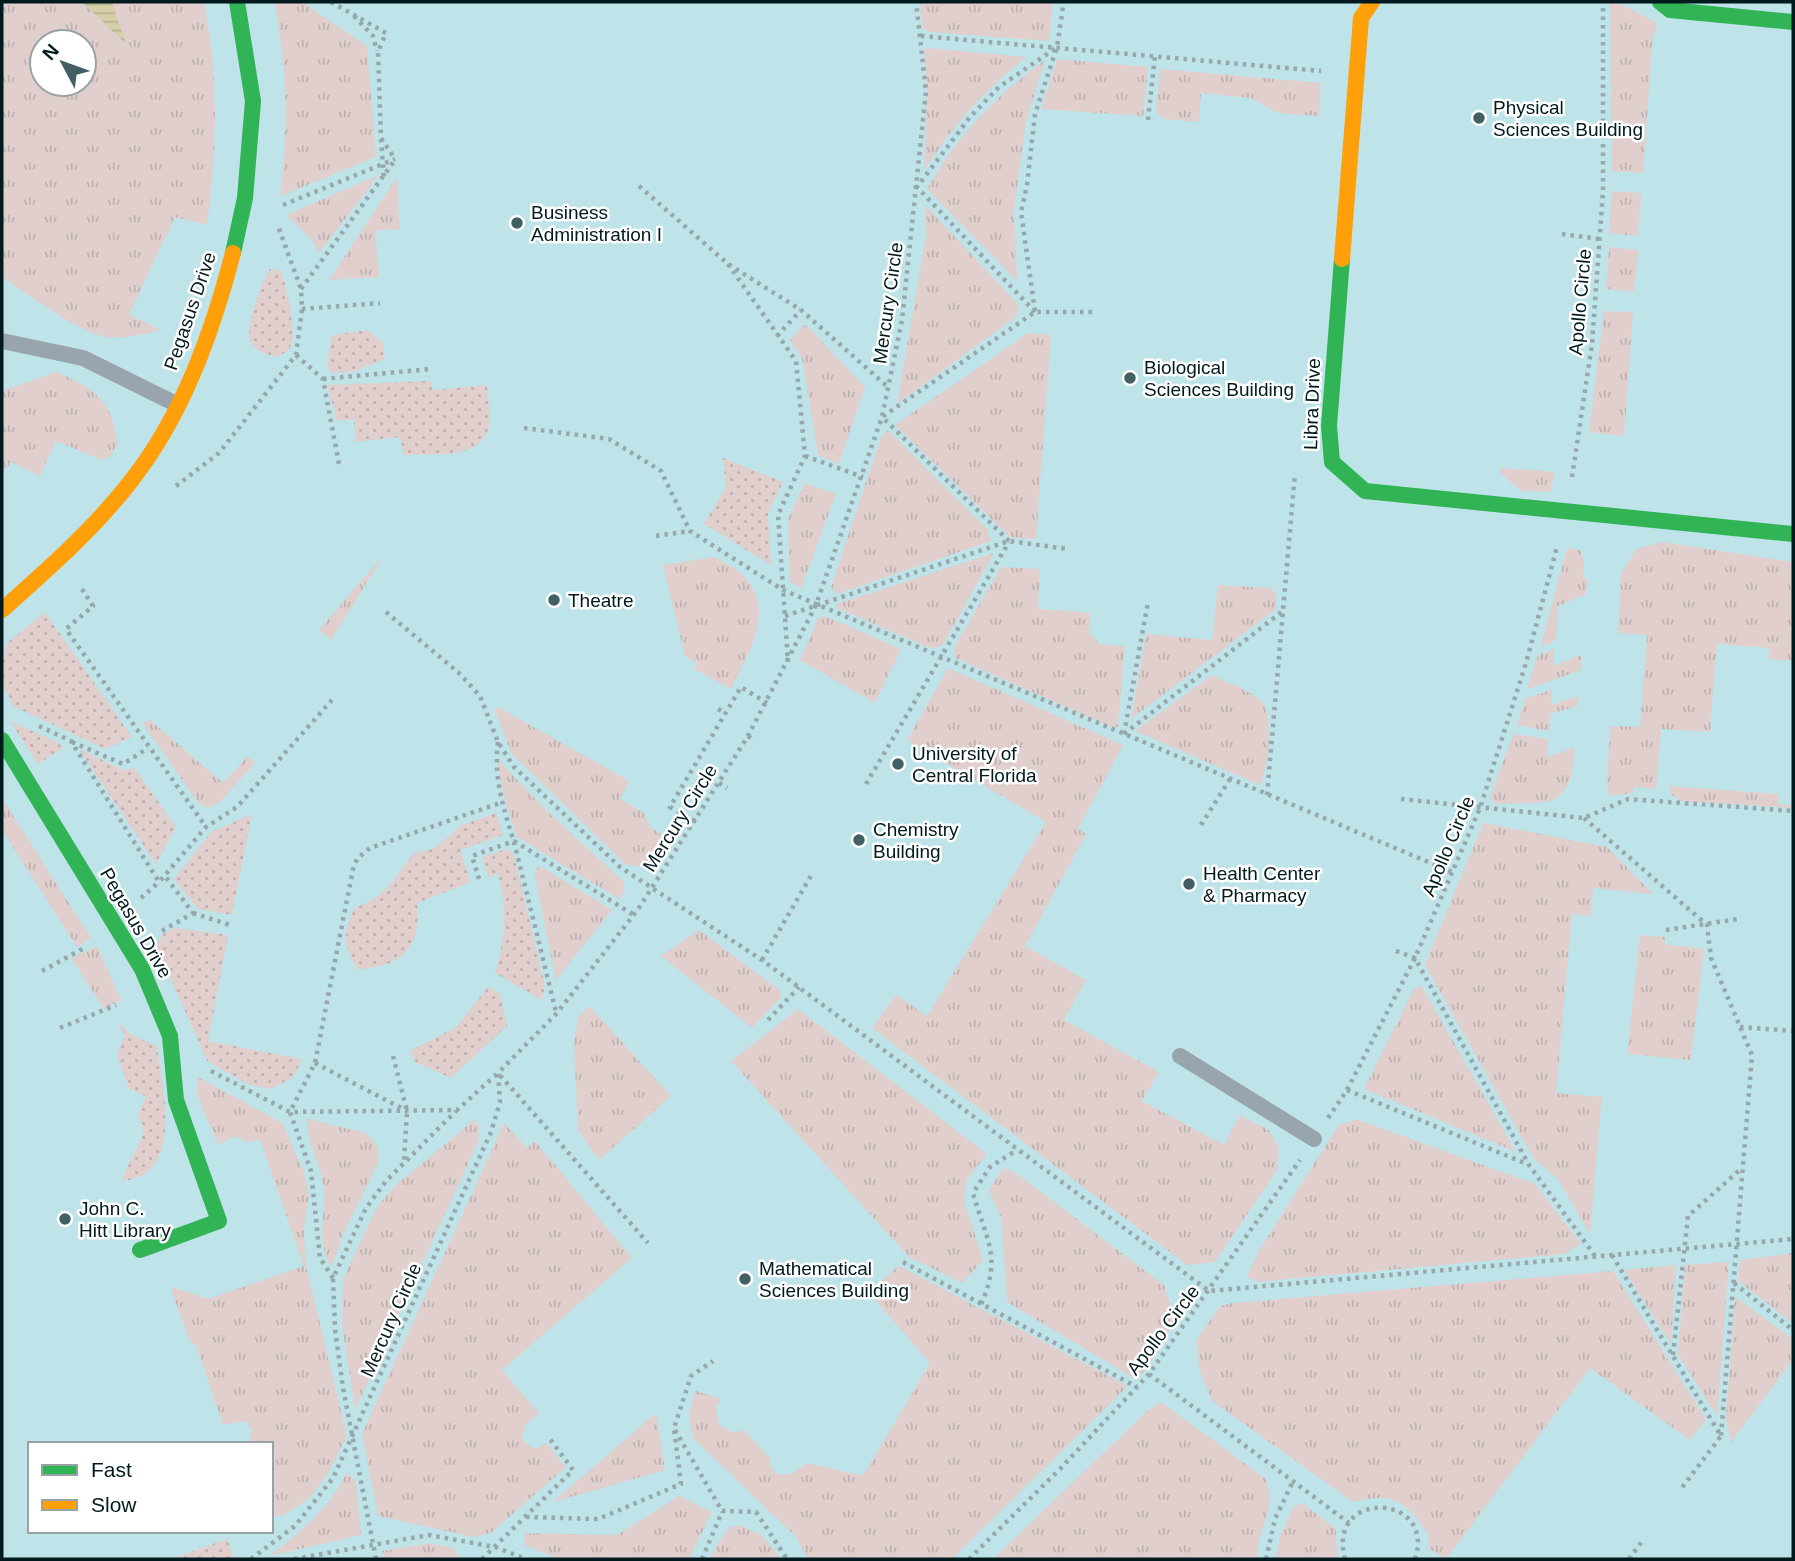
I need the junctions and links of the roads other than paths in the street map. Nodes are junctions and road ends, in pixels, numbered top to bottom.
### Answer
1 (237, 2) edge
2 (1372, 2) edge
3 (1660, 2) edge
4 (1793, 22) edge
5 (2, 341) edge
6 (178, 405) junction
7 (1793, 534) edge
8 (2, 610) edge
9 (2, 740) edge
10 (1180, 1056) dead end
11 (1314, 1139) road end
12 (140, 1250) dead end

1 - 6 street, Pegasus Drive
2 - 7 street, Libra Drive
3 - 4 street
5 - 6 lane
6 - 8 street, Pegasus Drive
9 - 12 street, Pegasus Drive
10 - 11 lane

